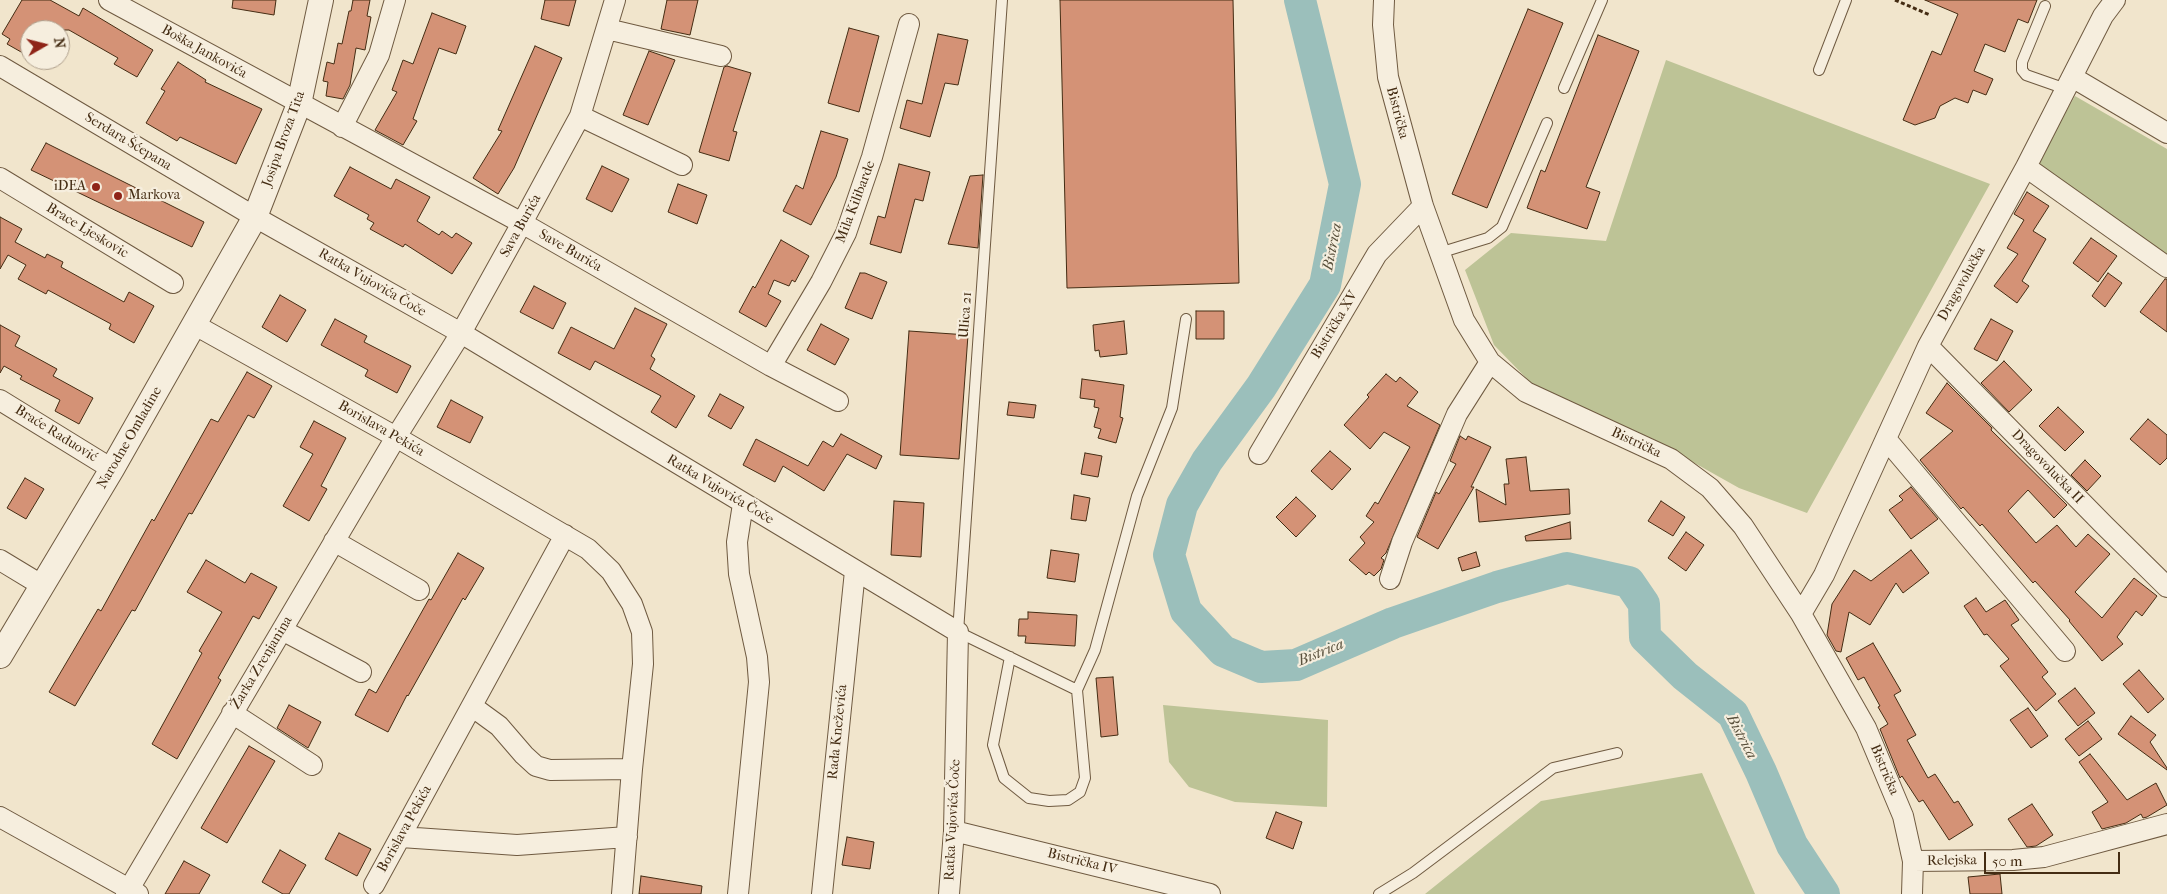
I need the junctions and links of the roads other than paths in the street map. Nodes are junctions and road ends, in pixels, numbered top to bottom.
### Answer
1 (109, 0) edge
2 (321, 0) edge
3 (395, 0) edge
4 (615, 0) edge
5 (1002, 0) edge
6 (1384, 0) edge
7 (1602, 0) edge
8 (1846, 0) edge
9 (2115, 0) edge
10 (2045, 6) dead end
11 (909, 24) dead end
12 (607, 29) junction
13 (720, 56) dead end
14 (0, 66) edge
15 (1820, 70) dead end
16 (2069, 83) junction
17 (1564, 88) dead end
18 (299, 104) junction
19 (580, 116) junction
20 (1547, 123) dead end
21 (342, 127) junction
22 (2167, 133) edge
23 (682, 166) dead end
24 (2026, 167) junction
25 (0, 178) edge
26 (1423, 206) junction
27 (255, 217) junction
28 (522, 223) junction
29 (1439, 253) junction
30 (2167, 267) edge
31 (173, 283) dead end
32 (1186, 319) dead end
33 (195, 325) junction
34 (461, 334) junction
35 (1928, 346) junction
36 (1490, 362) junction
37 (771, 366) junction
38 (0, 400) edge
39 (838, 401) dead end
40 (396, 437) junction
41 (1886, 439) junction
42 (1258, 454) dead end
43 (112, 469) junction
44 (743, 504) junction
45 (565, 535) junction
46 (334, 541) junction
47 (0, 560) edge
48 (854, 571) junction
49 (1824, 575) junction
50 (1390, 579) dead end
51 (43, 586) junction
52 (2167, 586) edge
53 (419, 590) dead end
54 (1786, 592) junction
55 (1801, 614) junction
56 (282, 630) junction
57 (958, 632) junction
58 (2065, 651) dead end
59 (0, 656) edge
60 (1010, 657) junction
61 (361, 672) dead end
62 (1077, 690) junction
63 (472, 707) junction
64 (232, 714) junction
65 (1617, 753) dead end
66 (312, 765) dead end
67 (632, 769) junction
68 (0, 817) edge
69 (2167, 824) edge
70 (954, 831) junction
71 (401, 837) junction
72 (627, 837) junction
73 (1913, 861) junction
74 (374, 885) dead end
75 (131, 892) edge
76 (622, 894) edge
77 (738, 894) edge
78 (822, 894) edge
79 (949, 894) edge
80 (1210, 894) edge
81 (1379, 894) edge
82 (1912, 894) edge

1 - 18 street, Boška Jankovića
2 - 18 street, Josipa Broza Tita
3 - 21 street
4 - 12 street, Sava Burića
5 - 57 lane, Ulica 21
6 - 26 street, Bistrička
7 - 17 lane
8 - 15 lane
9 - 16 street, Dragovolučka
10 - 16 lane
11 - 37 street, Mila Kilibarde
12 - 13 street
12 - 19 street, Sava Burića
14 - 27 street, Serdara Šćepana
16 - 22 street
16 - 24 street, Dragovolučka
18 - 21 street, Save Burića
18 - 27 street, Josipa Broza Tita
19 - 23 street
19 - 28 street, Sava Burića
20 - 29 lane
21 - 28 street, Save Burića
24 - 30 street
24 - 35 street, Dragovolučka
25 - 31 street, Brace Ljeskovic
26 - 29 street, Bistrička
26 - 42 street, Bistrička XV
27 - 33 street, Narodne Omladine
27 - 34 street, Ratka Vujovića Čoče
28 - 34 street, Sava Burića
28 - 37 street, Save Burića
29 - 36 street, Bistrička
32 - 62 lane
33 - 40 street, Borislava Pekića
33 - 43 street, Narodne Omladine
34 - 40 street, Sava Burića
34 - 44 street, Ratka Vujovića Čoče
35 - 41 street, Dragovolučka
35 - 52 street, Dragovolučka II
36 - 50 street
36 - 54 street, Bistrička
37 - 39 street, Save Burića
38 - 43 street, Braće Raduović
40 - 45 street, Borislava Pekića
40 - 46 street, Žarka Zrenjanina
41 - 49 street, Dragovolučka
41 - 58 street
43 - 51 street, Narodne Omladine
44 - 48 street, Ratka Vujovića Čoče
44 - 77 street
45 - 63 street, Borislava Pekića
45 - 67 street, Borislava Pekića
46 - 53 street
46 - 56 street, Žarka Zrenjanina
47 - 51 street
48 - 57 street, Ratka Vujovića Čoče
48 - 78 street, Rada Kneževića
49 - 54 street
49 - 55 street, Dragovolučka
51 - 59 street, Narodne Omladine
54 - 55 street, Bistrička
55 - 73 street, Bistrička
56 - 61 street
56 - 64 street, Žarka Zrenjanina
57 - 60 lane
57 - 70 street, Ratka Vujovića Čoče
60 - 62 lane
60 - 62 lane
63 - 67 street
63 - 71 street, Borislava Pekića
64 - 66 street
64 - 75 street, Žarka Zrenjanina
65 - 81 lane
67 - 72 street, Borislava Pekića
68 - 75 street
69 - 73 street, Relejska
70 - 79 street, Ratka Vujovića Čoče
70 - 80 street, Bistrička IV
71 - 72 street
71 - 74 street, Borislava Pekića
72 - 76 street, Borislava Pekića
73 - 82 street, Bistrička

